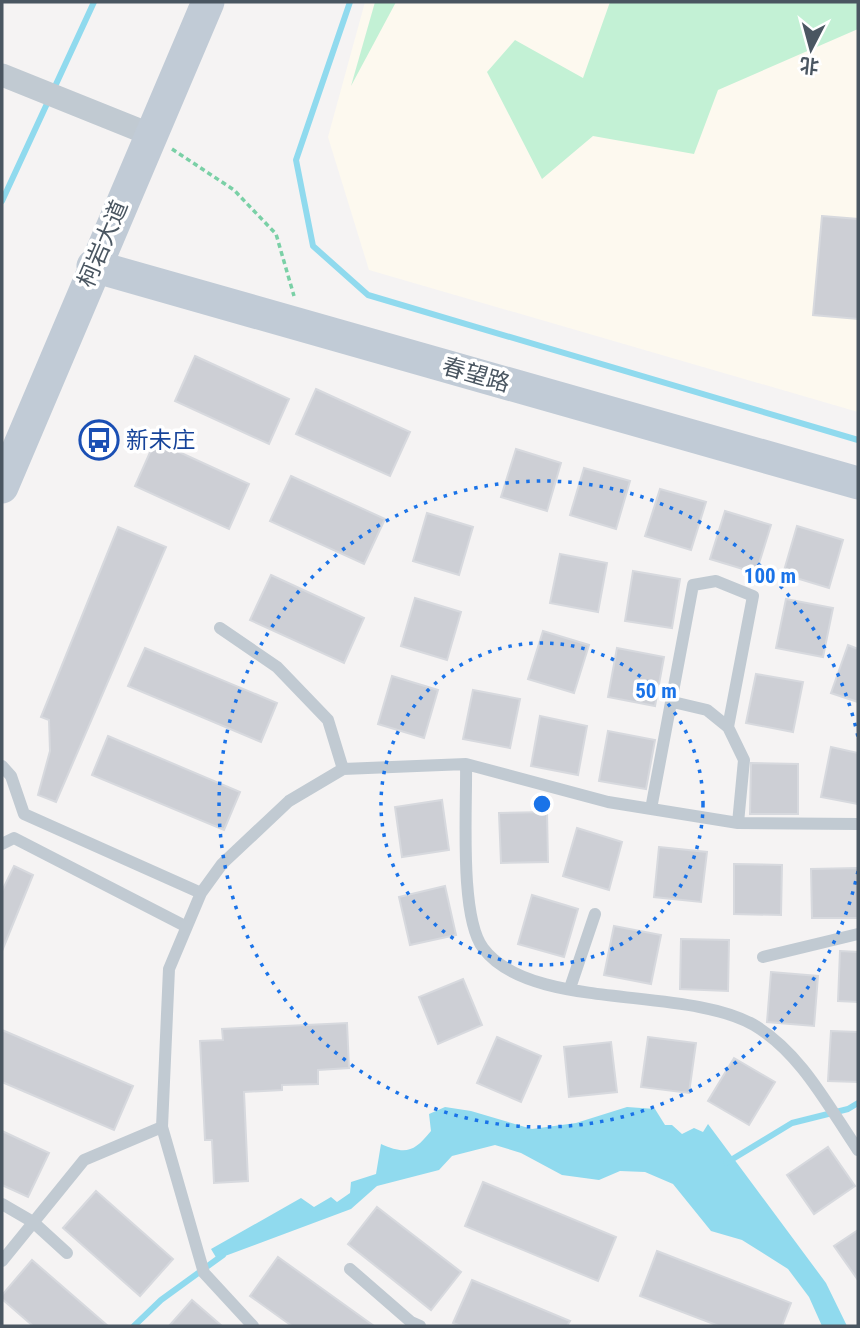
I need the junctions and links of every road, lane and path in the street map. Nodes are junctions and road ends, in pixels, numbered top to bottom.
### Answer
1 (208, 2) edge
2 (2, 75) edge
3 (149, 134) junction
4 (93, 266) junction
5 (295, 300) dead end
6 (858, 483) edge
7 (2, 487) edge
8 (220, 628) dead end
9 (673, 702) junction
10 (728, 727) junction
11 (466, 764) junction
12 (2, 766) edge
13 (343, 769) junction
14 (651, 809) junction
15 (738, 822) junction
16 (858, 824) edge
17 (2, 844) edge
18 (201, 894) junction
19 (595, 914) dead end
20 (185, 926) junction
21 (858, 934) edge
22 (763, 957) dead end
23 (570, 988) junction
24 (162, 1127) junction
25 (858, 1150) edge
26 (2, 1205) edge
27 (33, 1222) junction
28 (67, 1253) dead end
29 (2, 1261) edge
30 (350, 1269) dead end
31 (253, 1326) edge
32 (420, 1326) edge

1 - 3 street, 柯岩大道
2 - 3 street
3 - 4 street, 柯岩大道
3 - 5 path
4 - 6 street, 春望路
4 - 7 street, 柯岩大道
8 - 13 lane
9 - 10 lane
9 - 10 lane
9 - 14 lane
10 - 15 lane
11 - 13 lane
11 - 14 lane
11 - 23 lane
12 - 18 lane
13 - 18 lane
14 - 15 lane
15 - 16 lane
17 - 20 lane
18 - 20 lane
19 - 23 lane
20 - 24 lane
21 - 22 lane
23 - 25 lane
24 - 27 lane
24 - 31 lane
26 - 27 lane
27 - 28 lane
27 - 29 lane
30 - 32 lane

